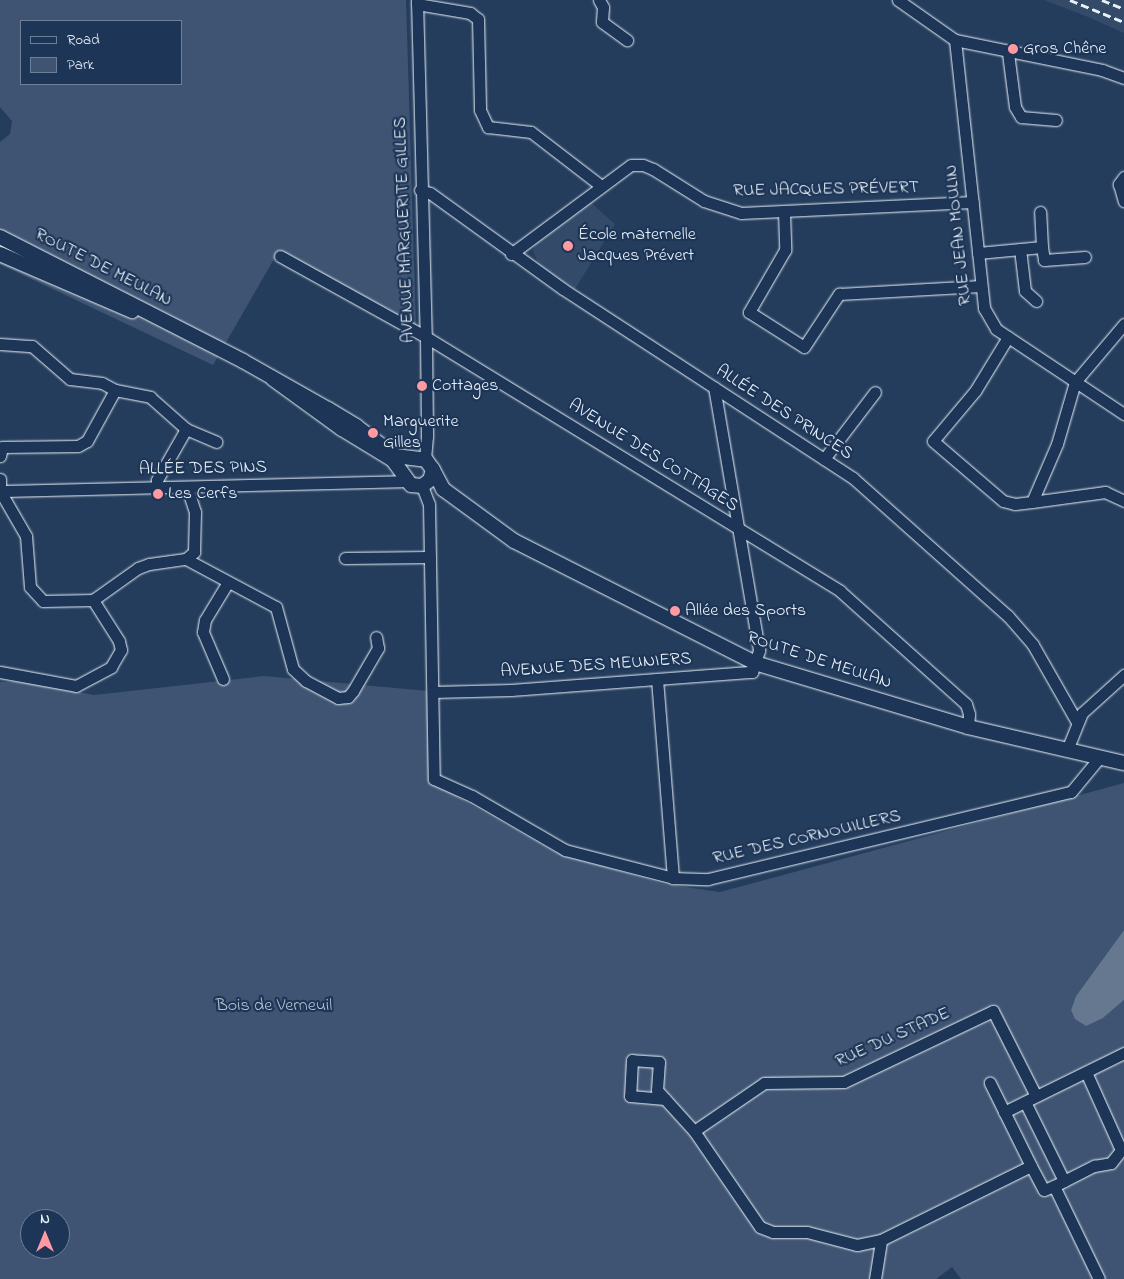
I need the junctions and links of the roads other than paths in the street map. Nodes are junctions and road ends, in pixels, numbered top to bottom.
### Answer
1 (599, 0) edge
2 (898, 0) edge
3 (417, 2) edge
4 (627, 40) dead end
5 (955, 40) junction
6 (1008, 53) junction
7 (1124, 78) edge
8 (1056, 120) dead end
9 (1124, 177) edge
10 (601, 186) junction
11 (420, 190) junction
12 (1124, 201) edge
13 (973, 202) junction
14 (784, 212) junction
15 (1040, 212) dead end
16 (0, 237) edge
17 (1042, 247) junction
18 (1020, 249) junction
19 (978, 253) junction
20 (0, 254) edge
21 (511, 254) junction
22 (280, 256) dead end
23 (1085, 257) dead end
24 (981, 286) junction
25 (1036, 301) dead end
26 (1124, 324) edge
27 (189, 334) junction
28 (426, 337) junction
29 (1008, 337) junction
30 (1120, 337) edge
31 (0, 344) edge
32 (273, 378) junction
33 (1075, 382) junction
34 (714, 388) junction
35 (115, 390) junction
36 (875, 392) dead end
37 (1124, 414) edge
38 (186, 428) junction
39 (216, 442) dead end
40 (1, 449) edge
41 (824, 459) junction
42 (423, 462) junction
43 (405, 478) junction
44 (0, 480) edge
45 (423, 486) junction
46 (157, 487) junction
47 (187, 487) junction
48 (0, 491) edge
49 (448, 493) junction
50 (1124, 501) edge
51 (1032, 502) junction
52 (429, 504) junction
53 (738, 529) junction
54 (430, 557) junction
55 (345, 558) dead end
56 (186, 559) junction
57 (228, 582) junction
58 (93, 600) junction
59 (376, 637) dead end
60 (756, 660) junction
61 (0, 672) edge
62 (1124, 675) edge
63 (223, 679) dead end
64 (657, 679) junction
65 (433, 692) junction
66 (1076, 722) junction
67 (968, 724) junction
68 (1068, 747) junction
69 (1124, 756) edge
70 (1100, 757) junction
71 (1124, 763) edge
72 (673, 878) junction
73 (1124, 1053) edge
74 (1086, 1072) junction
75 (990, 1083) dead end
76 (1036, 1096) junction
77 (665, 1099) dead end
78 (1025, 1102) junction
79 (1004, 1112) junction
80 (694, 1131) junction
81 (1031, 1166) junction
82 (1059, 1183) junction
83 (881, 1240) junction
84 (876, 1279) edge
85 (1099, 1279) edge

1 - 4 street
2 - 5 street
3 - 10 street
3 - 11 street, AVENUE MARGUERITE GILLES
5 - 6 street
5 - 13 street, RUE JEAN MOULIN
6 - 7 street
6 - 8 street
9 - 12 street
10 - 14 street, RUE JACQUES PRÉVERT
10 - 21 street, RUE JACQUES PRÉVERT
11 - 21 street, ALLÉE DES PRINCES
11 - 28 street, AVENUE MARGUERITE GILLES
13 - 14 street, RUE JACQUES PRÉVERT
13 - 19 street, RUE JEAN MOULIN
14 - 24 street
15 - 17 street
16 - 27 main road, ROUTE DE MEULAN
17 - 18 street
17 - 23 street
18 - 19 street
18 - 25 street
19 - 24 street, RUE JEAN MOULIN
20 - 27 main road, ROUTE DE MEULAN
21 - 34 street, ALLÉE DES PRINCES
22 - 28 street, AVENUE DES COTTAGES
24 - 29 street, RUE JEAN MOULIN
26 - 30 street
27 - 32 main road, ROUTE DE MEULAN
28 - 42 street, AVENUE MARGUERITE GILLES
28 - 53 street, AVENUE DES COTTAGES
29 - 33 street, RUE JEAN MOULIN
29 - 51 street
30 - 33 street
31 - 35 street
32 - 42 main road, ROUTE DE MEULAN
32 - 43 main road, ROUTE DE MEULAN
33 - 37 street, RUE JEAN MOULIN
33 - 51 street
34 - 41 street, ALLÉE DES PRINCES
34 - 53 street
35 - 38 street
35 - 40 street
36 - 41 street
38 - 39 street
38 - 46 street
41 - 66 street, ALLÉE DES PRINCES
42 - 43 main road
42 - 45 main road
42 - 49 main road
43 - 45 main road
43 - 47 street, ALLÉE DES PINS
44 - 48 street
45 - 49 main road, ROUTE DE MEULAN
45 - 52 street
46 - 47 street, ALLÉE DES PINS
46 - 48 street, ALLÉE DES PINS
47 - 56 street
48 - 58 street
49 - 52 street
49 - 60 main road, ROUTE DE MEULAN
50 - 51 street
52 - 54 street
53 - 60 street
53 - 67 street, AVENUE DES COTTAGES
54 - 55 street
54 - 65 street
56 - 57 street
56 - 58 street
57 - 59 street
57 - 63 street
58 - 61 street
60 - 64 street, AVENUE DES MEUNIERS
60 - 67 main road, ROUTE DE MEULAN
62 - 66 street
64 - 65 street, AVENUE DES MEUNIERS
64 - 72 street
65 - 72 street, RUE DES CORNOUILLERS
66 - 68 street
67 - 68 main road, ROUTE DE MEULAN
68 - 69 main road, ROUTE DE MEULAN
68 - 70 main road, ROUTE DE MEULAN
70 - 71 main road, ROUTE DE MEULAN
70 - 72 street, RUE DES CORNOUILLERS
73 - 74 street
74 - 76 street
74 - 82 street
75 - 79 street
76 - 78 street
76 - 80 street, RUE DU STADE
77 - 80 street
78 - 79 street
78 - 82 street
79 - 81 street
80 - 83 street
81 - 82 street
81 - 83 street
82 - 85 street
83 - 84 street

